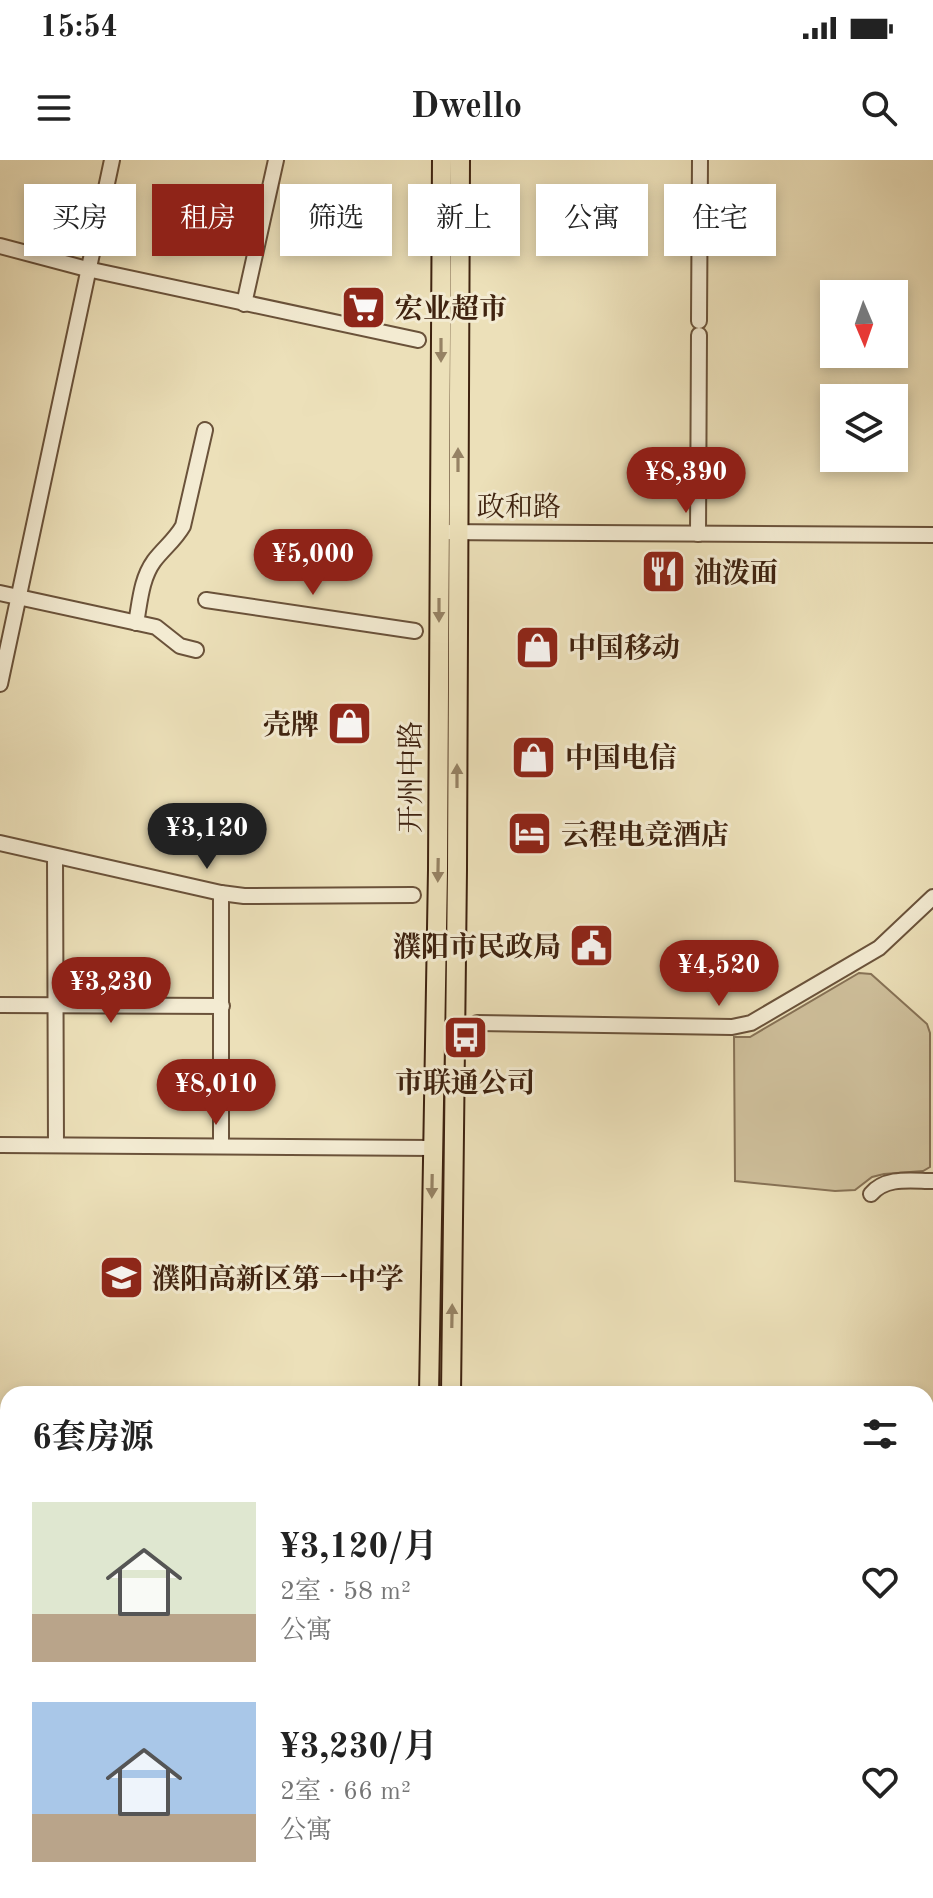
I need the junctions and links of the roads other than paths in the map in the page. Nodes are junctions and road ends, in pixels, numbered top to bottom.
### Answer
1 (112, 160) edge
2 (276, 160) edge
3 (442, 160) edge
4 (460, 160) edge
5 (700, 160) edge
6 (0, 246) edge
7 (87, 269) junction
8 (244, 304) junction
9 (418, 340) dead end
10 (205, 430) dead end
11 (449, 532) junction
12 (698, 534) junction
13 (933, 535) edge
14 (0, 593) edge
15 (19, 597) junction
16 (206, 600) dead end
17 (136, 623) junction
18 (415, 631) dead end
19 (196, 650) dead end
20 (1, 677) edge
21 (0, 843) edge
22 (55, 857) junction
23 (221, 893) junction
24 (413, 895) dead end
25 (933, 897) edge
26 (0, 1005) edge
27 (56, 1006) junction
28 (222, 1006) junction
29 (477, 1023) dead end
30 (0, 1145) edge
31 (56, 1145) junction
32 (221, 1146) junction
33 (433, 1148) junction
34 (933, 1181) edge
35 (871, 1194) dead end
36 (429, 1386) edge
37 (451, 1386) edge

1 - 7 street
2 - 8 street
3 -> 11 main road, 开州中路
11 -> 4 main road, 开州中路
5 - 12 street
6 - 7 street
7 - 8 street
7 - 15 street
8 - 9 street
10 - 17 street
11 - 12 street, 政和路
11 -> 33 main road, 开州中路
37 -> 11 main road, 开州中路
12 - 13 street, 政和路
14 - 15 street
15 - 17 street
15 - 20 street
16 - 18 street
17 - 19 street
21 - 22 street
22 - 23 street
22 - 27 street
23 - 24 street
23 - 28 street
25 - 29 street
26 - 27 street
27 - 28 street
27 - 31 street
28 - 32 street
30 - 31 street
31 - 32 street
32 - 33 street
33 -> 36 main road, 开州中路
34 - 35 street

